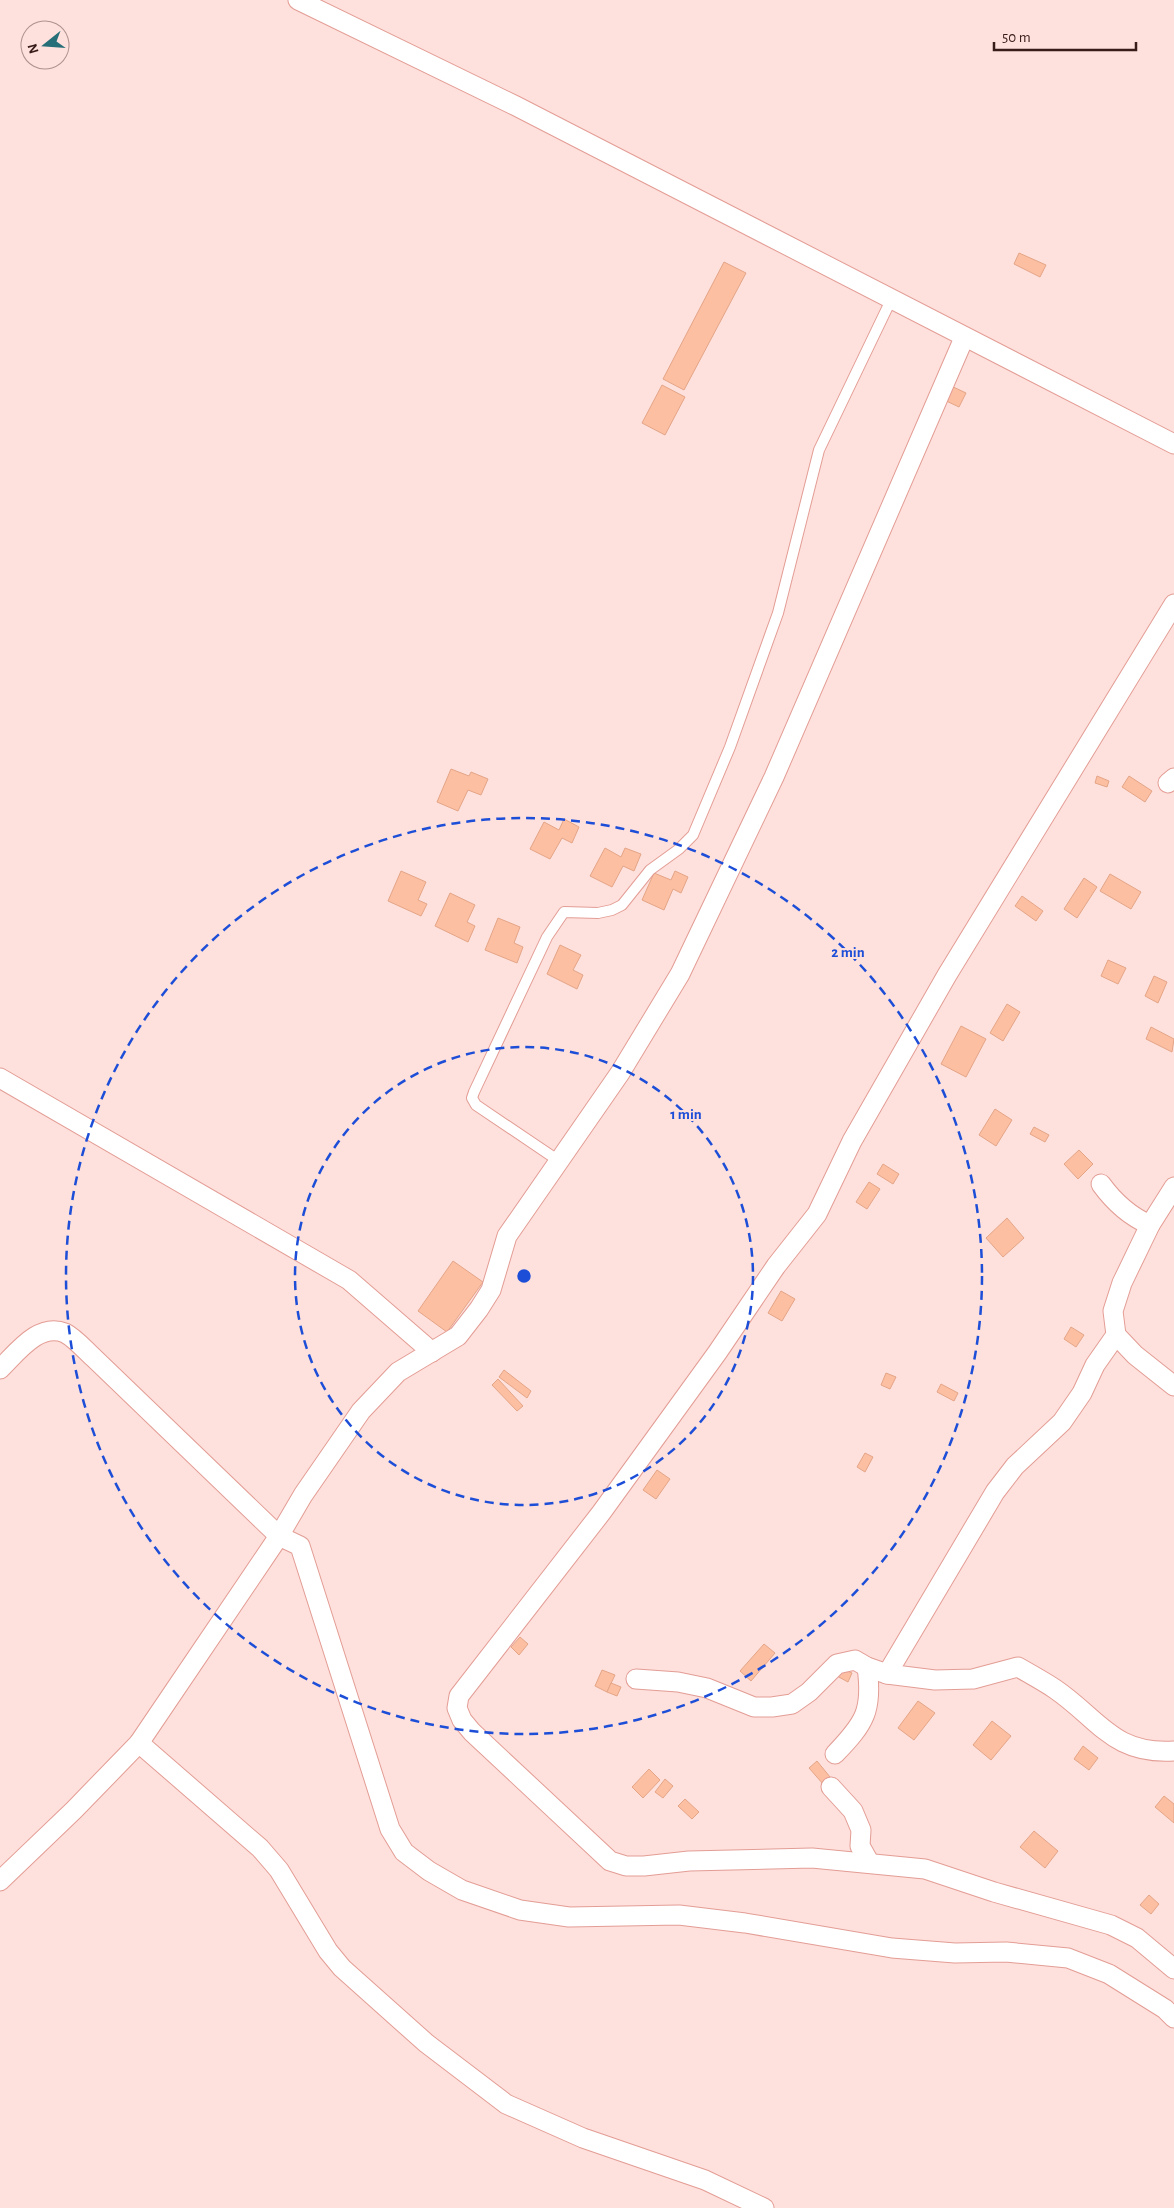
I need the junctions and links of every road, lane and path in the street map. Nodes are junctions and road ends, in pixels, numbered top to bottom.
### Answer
1 (298, 0) edge
2 (891, 300) junction
3 (964, 338) junction
4 (1174, 444) edge
5 (1174, 604) edge
6 (0, 1078) edge
7 (559, 1162) junction
8 (1101, 1184) dead end
9 (1174, 1187) edge
10 (1150, 1225) junction
11 (1116, 1335) junction
12 (432, 1352) junction
13 (0, 1370) edge
14 (1174, 1386) edge
15 (279, 1536) junction
16 (867, 1667) junction
17 (887, 1674) junction
18 (636, 1679) dead end
19 (139, 1742) junction
20 (1174, 1751) edge
21 (835, 1754) dead end
22 (831, 1787) dead end
23 (868, 1862) junction
24 (0, 1882) edge
25 (1174, 1969) edge
26 (1174, 2018) edge
27 (764, 2208) edge

1 - 2 street
2 - 3 street
2 - 7 lane
3 - 4 street
3 - 7 street
5 - 23 street
6 - 12 street
7 - 12 street
8 - 10 street
9 - 10 street
10 - 11 street
11 - 14 street
11 - 17 street
12 - 15 street
13 - 15 street
15 - 19 street
15 - 26 street
16 - 17 street
16 - 18 street
16 - 21 street
17 - 20 street
19 - 24 street
19 - 27 street
22 - 23 street
23 - 25 street

